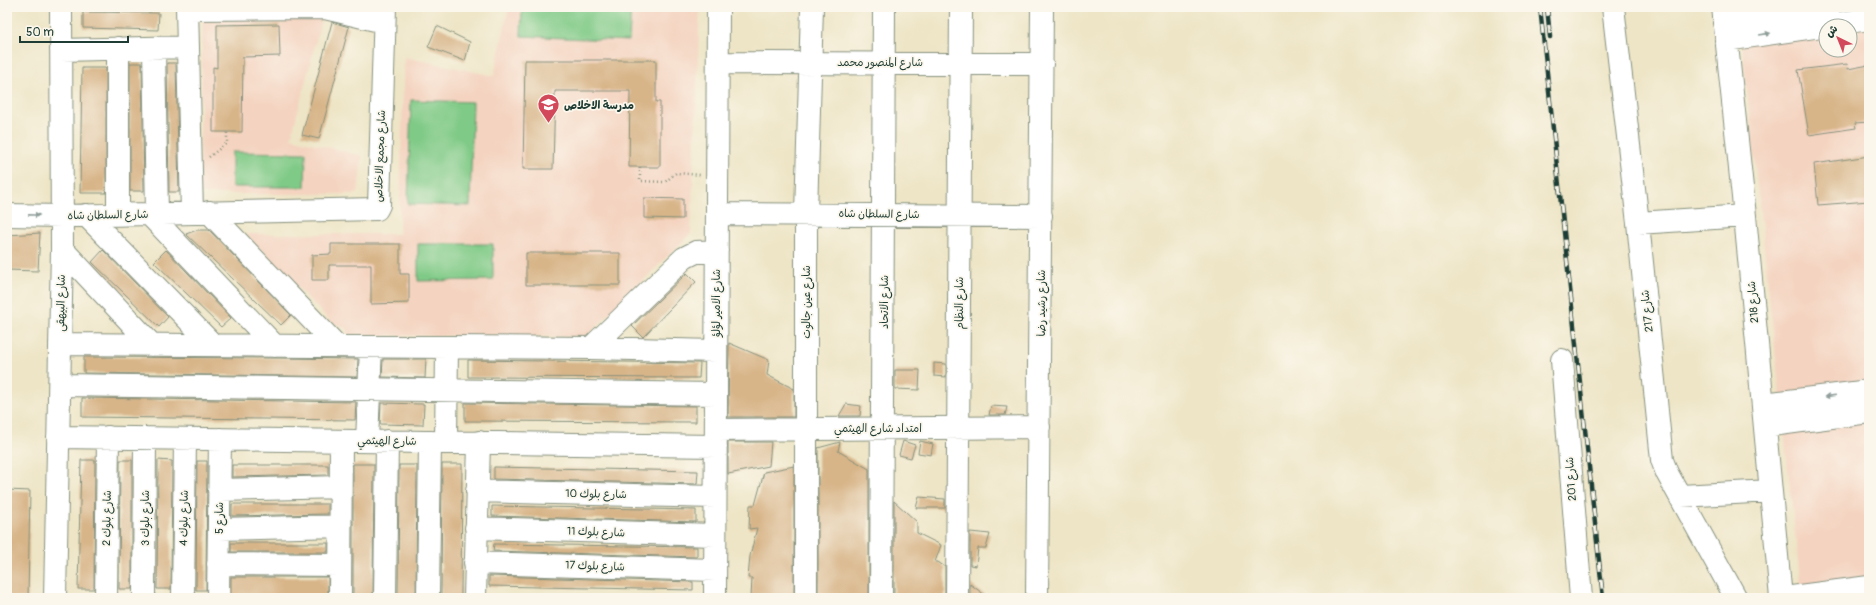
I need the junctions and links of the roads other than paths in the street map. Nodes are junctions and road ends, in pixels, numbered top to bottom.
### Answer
1 (61, 7) edge
2 (718, 7) edge
3 (812, 7) edge
4 (884, 7) edge
5 (961, 7) edge
6 (1042, 7) edge
7 (1613, 7) edge
8 (1829, 7) edge
9 (187, 8) edge
10 (239, 8) edge
11 (1788, 10) edge
12 (384, 14) edge
13 (1869, 19) edge
14 (1724, 23) edge
15 (188, 47) junction
16 (118, 48) junction
17 (154, 48) junction
18 (61, 50) junction
19 (812, 62) junction
20 (883, 62) junction
21 (718, 63) junction
22 (960, 63) junction
23 (1042, 64) junction
24 (200, 213) junction
25 (806, 213) junction
26 (118, 214) junction
27 (153, 214) junction
28 (717, 214) junction
29 (884, 214) junction
30 (7, 215) edge
31 (86, 215) junction
32 (960, 215) junction
33 (62, 216) junction
34 (1041, 216) junction
35 (1746, 216) junction
36 (1638, 223) junction
37 (62, 249) junction
38 (717, 251) junction
39 (60, 344) junction
40 (152, 345) junction
41 (213, 345) junction
42 (275, 346) junction
43 (337, 346) junction
44 (371, 347) junction
45 (447, 347) junction
46 (591, 348) junction
47 (716, 351) junction
48 (1562, 360) dead end
49 (60, 385) junction
50 (370, 389) junction
51 (447, 390) junction
52 (1869, 391) edge
53 (716, 394) junction
54 (1763, 404) junction
55 (1869, 412) edge
56 (1764, 426) junction
57 (959, 427) junction
58 (1040, 427) junction
59 (807, 428) junction
60 (883, 428) junction
61 (58, 437) junction
62 (108, 437) junction
63 (145, 438) junction
64 (185, 438) junction
65 (716, 438) junction
66 (220, 439) junction
67 (340, 441) junction
68 (377, 441) junction
69 (438, 442) junction
70 (479, 442) junction
71 (340, 487) junction
72 (219, 490) junction
73 (477, 491) junction
74 (1770, 491) junction
75 (1681, 496) junction
76 (715, 497) junction
77 (340, 526) junction
78 (476, 528) junction
79 (219, 529) junction
80 (715, 535) junction
81 (475, 563) junction
82 (218, 564) junction
83 (340, 565) junction
84 (715, 570) junction
85 (1869, 587) edge
86 (55, 598) edge
87 (106, 598) edge
88 (144, 598) edge
89 (183, 598) edge
90 (218, 598) edge
91 (340, 598) edge
92 (385, 598) edge
93 (428, 598) edge
94 (475, 598) edge
95 (715, 598) edge
96 (806, 598) edge
97 (881, 598) edge
98 (957, 598) edge
99 (1037, 598) edge
100 (1581, 598) edge
101 (1736, 598) edge
102 (1782, 598) edge

1 - 18 street, شارع البيهقى
2 - 21 street, شارع الامير لؤلؤ
3 - 19 street, شارع عين جالوت
4 - 20 street, شارع الاتحاد
5 - 22 street, شارع النظام
6 - 23 street, شارع رشيد رضا
7 - 36 street, شارع 217
8 - 11 street
9 - 10 street
9 - 15 street
10 - 12 street
11 - 14 street
12 - 24 street, شارع مجمع الاخلاص
14 -> 13 street
14 - 35 street, شارع 218
15 - 17 street
15 - 24 street
16 - 17 street
16 - 18 street
16 - 26 street
17 - 27 street
18 - 33 street, شارع البيهقى
19 - 20 street, شارع المنصور محمد
19 - 21 street, شارع المنصور محمد
19 - 25 street, شارع عين جالوت
20 - 22 street, شارع المنصور محمد
20 - 29 street, شارع الاتحاد
21 - 28 street, شارع الامير لؤلؤ
22 - 23 street, شارع المنصور محمد
22 - 32 street, شارع النظام
23 - 34 street, شارع رشيد رضا
24 - 27 street, شارع السلطان شاه
24 - 43 street
25 - 28 street, شارع السلطان شاه
25 - 29 street, شارع السلطان شاه
25 - 59 street, شارع عين جالوت
26 - 27 street, شارع السلطان شاه
26 - 31 street, شارع السلطان شاه
27 - 42 street
28 - 38 street, شارع الامير لؤلؤ
29 - 32 street, شارع السلطان شاه
29 - 60 street, شارع الاتحاد
30 -> 33 street, شارع السلطان شاه
31 - 33 street, شارع السلطان شاه
31 - 41 street
32 - 34 street, شارع السلطان شاه
32 - 57 street, شارع النظام
33 - 37 street, شارع البيهقى
34 - 58 street, شارع رشيد رضا
35 - 36 street
35 - 54 street, شارع 218
36 - 75 street, شارع 217
37 - 39 street, شارع البيهقى
37 - 40 street
38 - 46 street
38 - 47 street, شارع الامير لؤلؤ
39 - 40 street
39 - 49 street, شارع البيهقى
40 - 41 street
41 - 42 street
42 - 43 street
43 - 44 street
44 - 45 street
44 - 50 street
45 - 46 street
45 - 51 street
46 - 47 street
47 - 53 street, شارع الامير لؤلؤ
48 - 100 street, شارع 201
49 - 50 street
49 - 61 street, شارع البيهقى
50 - 51 street
50 - 68 street
51 - 53 street
51 - 69 street
52 -> 54 street
53 - 65 street, شارع الامير لؤلؤ
54 - 56 street, شارع 218
55 - 56 street
56 - 74 street, شارع 218
57 - 58 street, امتداد شارع الهيثمي
57 - 60 street, امتداد شارع الهيثمي
57 - 98 street, شارع النظام
58 - 99 street, شارع رشيد رضا
59 - 60 street, امتداد شارع الهيثمي
59 - 65 street, امتداد شارع الهيثمي
59 - 96 street, شارع عين جالوت
60 - 97 street, شارع الاتحاد
61 - 62 street, شارع الهيثمي
61 - 86 street, شارع البيهقى
62 - 63 street, شارع الهيثمي
62 - 87 street, شارع بلوك 2
63 - 64 street, شارع الهيثمي
63 - 88 street, شارع بلوك 3
64 - 66 street, شارع الهيثمي
64 - 89 street, شارع بلوك 4
65 - 70 street, شارع الهيثمي
65 - 76 street, شارع الامير لؤلؤ
66 - 67 street, شارع الهيثمي
66 - 72 street, شارع 5
67 - 68 street, شارع الهيثمي
67 - 71 street
68 - 69 street, شارع الهيثمي
68 - 92 street
69 - 70 street, شارع الهيثمي
69 - 93 street
70 - 73 street
71 - 72 street
71 - 77 street
72 - 79 street, شارع 5
73 - 76 street, شارع بلوك 10
73 - 78 street
74 - 75 street
74 - 102 street, شارع 218
75 - 101 street, شارع 217
76 - 80 street, شارع الامير لؤلؤ
77 - 79 street
77 - 83 street
78 - 80 street, شارع بلوك 11
78 - 81 street
79 - 82 street, شارع 5
80 - 84 street, شارع الامير لؤلؤ
81 - 84 street, شارع بلوك 17
81 - 94 street
82 - 83 street
82 - 90 street, شارع 5
83 - 91 street
84 - 95 street, شارع الامير لؤلؤ
85 - 102 street

